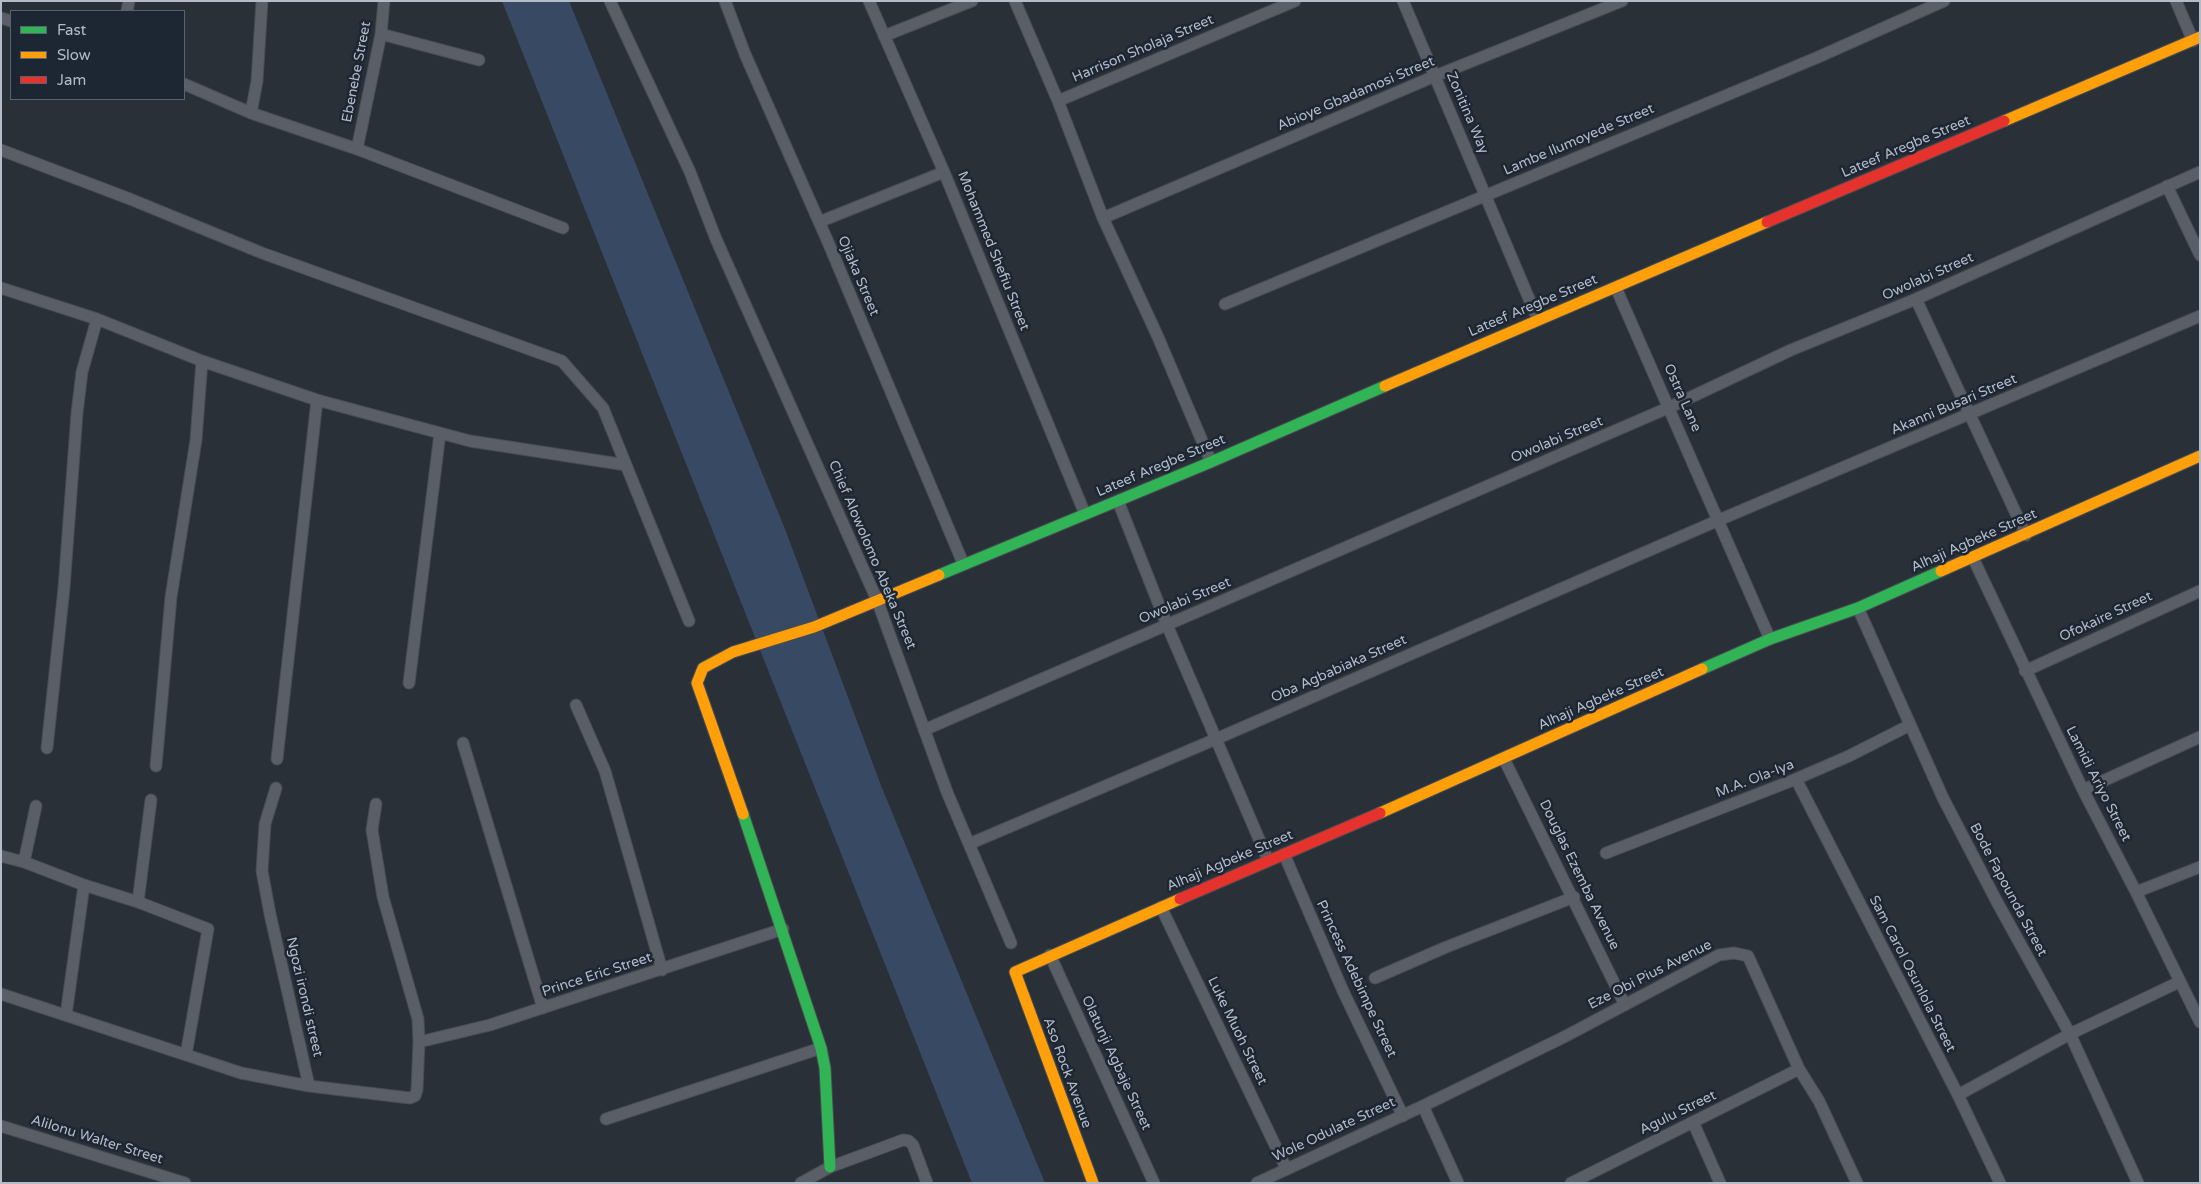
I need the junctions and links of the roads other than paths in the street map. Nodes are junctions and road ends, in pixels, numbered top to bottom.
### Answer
1 (262, 1) edge
2 (384, 1) edge
3 (610, 1) edge
4 (725, 1) edge
5 (869, 1) edge
6 (972, 1) edge
7 (1014, 1) edge
8 (1295, 1) edge
9 (1403, 1) edge
10 (1622, 1) edge
11 (1944, 1) edge
12 (2176, 1) edge
13 (381, 34) junction
14 (884, 36) junction
15 (2196, 39) edge
16 (480, 60) dead end
17 (1436, 76) junction
18 (185, 84) edge
19 (1058, 101) junction
20 (251, 112) junction
21 (357, 149) junction
22 (1, 150) edge
23 (944, 172) junction
24 (2200, 172) edge
25 (2167, 186) junction
26 (1485, 195) junction
27 (1103, 218) junction
28 (819, 222) junction
29 (563, 228) dead end
30 (2200, 256) edge
31 (1, 288) edge
32 (1616, 288) junction
33 (1916, 299) junction
34 (1226, 304) dead end
35 (2200, 316) edge
36 (97, 319) junction
37 (1538, 320) junction
38 (202, 360) junction
39 (317, 400) junction
40 (1670, 407) junction
41 (1971, 414) junction
42 (440, 433) junction
43 (2200, 456) edge
44 (1211, 462) junction
45 (626, 465) junction
46 (1118, 501) junction
47 (1085, 514) junction
48 (1719, 520) junction
49 (2026, 535) junction
50 (1973, 558) junction
51 (963, 564) junction
52 (2200, 591) edge
53 (878, 600) junction
54 (1858, 608) junction
55 (689, 621) dead end
56 (1167, 625) junction
57 (1770, 639) junction
58 (2025, 671) junction
59 (409, 683) dead end
60 (576, 705) dead end
61 (1910, 725) junction
62 (924, 730) junction
63 (2200, 737) edge
64 (1216, 739) junction
65 (463, 743) dead end
66 (47, 748) dead end
67 (277, 759) dead end
68 (1504, 759) junction
69 (156, 766) dead end
70 (1796, 779) junction
71 (276, 788) dead end
72 (2083, 790) junction
73 (151, 800) dead end
74 (376, 804) dead end
75 (36, 806) dead end
76 (969, 844) junction
77 (1606, 853) dead end
78 (1284, 854) junction
79 (1, 856) edge
80 (1268, 860) junction
81 (24, 862) junction
82 (2200, 866) edge
83 (84, 885) junction
84 (2136, 892) junction
85 (1574, 897) junction
86 (138, 902) junction
87 (1162, 907) junction
88 (783, 929) junction
89 (1011, 943) dead end
90 (1050, 955) junction
91 (662, 970) junction
92 (1015, 972) joint
93 (1375, 978) dead end
94 (2180, 982) junction
95 (1, 994) edge
96 (1625, 1005) junction
97 (542, 1008) junction
98 (66, 1015) junction
99 (2200, 1022) edge
100 (2070, 1034) junction
101 (419, 1042) junction
102 (821, 1048) junction
103 (186, 1055) junction
104 (1798, 1069) junction
105 (309, 1086) junction
106 (1958, 1095) junction
107 (1423, 1106) junction
108 (1403, 1116) junction
109 (606, 1119) dead end
110 (1693, 1122) junction
111 (1, 1126) edge
112 (830, 1167) junction
113 (1286, 1168) junction
114 (185, 1183) edge
115 (801, 1183) edge
116 (927, 1183) edge
117 (1093, 1183) edge
118 (1154, 1183) edge
119 (1257, 1183) edge
120 (1458, 1183) edge
121 (1571, 1183) edge
122 (1720, 1183) edge
123 (1857, 1183) edge
124 (2000, 1183) edge
125 (2138, 1183) edge

1 - 20 street
2 - 13 street, Ebenebe Street
3 - 53 street, Chief Alowolomo Abeka Street
4 - 28 street, Ojiaka Street
5 - 14 street, Mohammed Shefiu Street
6 - 14 street
7 - 19 street
8 - 19 street, Harrison Sholaja Street
9 - 17 street, Zonitina Way
10 - 17 street, Abioye Gbadamosi Street
11 - 26 street, Lambe Ilumoyede Street
12 - 15 street
13 - 16 street
13 - 21 street, Ebenebe Street
14 - 23 street, Mohammed Shefiu Street
15 - 32 street, Lateef Aregbe Street
17 - 26 street, Zonitina Way
17 - 27 street, Abioye Gbadamosi Street
18 - 20 street
19 - 27 street
20 - 21 street
21 - 29 street
22 - 45 street
23 - 28 street
23 - 47 street, Mohammed Shefiu Street
24 - 25 street, Owolabi Street
25 - 30 street
25 - 33 street, Owolabi Street
26 - 34 street, Lambe Ilumoyede Street
26 - 37 street, Zonitina Way
27 - 44 street
28 - 51 street, Ojiaka Street
31 - 36 street
32 - 37 street, Lateef Aregbe Street
32 - 40 street, Ostra Lane
33 - 40 street, Owolabi Street
33 - 41 street
35 - 41 street, Akanni Busari Street
36 - 38 street
36 - 66 street
37 - 44 street, Lateef Aregbe Street
38 - 39 street
38 - 69 street
39 - 42 street
39 - 67 street
40 - 48 street, Ostra Lane
40 - 56 street, Owolabi Street
41 - 48 street, Akanni Busari Street
41 - 49 street
42 - 45 street
42 - 59 street
43 - 49 street, Alhaji Agbeke Street
44 - 46 street, Lateef Aregbe Street
45 - 55 street
46 - 47 street, Lateef Aregbe Street
46 - 56 street
47 - 51 street, Lateef Aregbe Street
48 - 57 street, Ostra Lane
48 - 64 street, Oba Agbabiaka Street
49 - 50 street, Alhaji Agbeke Street
50 - 54 street, Alhaji Agbeke Street
50 - 58 street, Lamidi Ariyo Street
51 - 53 street, Lateef Aregbe Street
52 - 58 street, Ofokaire Street
53 - 62 street, Chief Alowolomo Abeka Street
53 - 88 street, Lateef Aregbe Street
54 - 57 street, Alhaji Agbeke Street
54 - 61 street, Bode Fapounda Street
56 - 62 street, Owolabi Street
56 - 64 street
57 - 68 street, Alhaji Agbeke Street
58 - 72 street, Lamidi Ariyo Street
60 - 91 street
61 - 70 street, M.A. Ola-Iya
61 - 100 street, Bode Fapounda Street
62 - 76 street, Chief Alowolomo Abeka Street
63 - 72 street
64 - 76 street, Oba Agbabiaka Street
64 - 80 street
65 - 97 street
68 - 78 street, Alhaji Agbeke Street
68 - 85 street, Douglas Ezemba Avenue
70 - 77 street, M.A. Ola-Iya
70 - 106 street, Sam Carol Osunlola Street
71 - 105 street, Ngozi irondi street
72 - 84 street, Lamidi Ariyo Street
73 - 86 street
74 - 101 street
75 - 81 street
76 - 89 street, Chief Alowolomo Abeka Street
78 - 80 street, Alhaji Agbeke Street
78 - 108 street, Princess Adebimpe Street
79 - 81 street
80 - 87 street, Alhaji Agbeke Street
81 - 83 street
82 - 84 street
83 - 86 street
83 - 98 street
84 - 94 street, Lamidi Ariyo Street
85 - 93 street
85 - 96 street, Douglas Ezemba Avenue
86 - 103 street
87 - 90 street, Alhaji Agbeke Street
87 - 113 street, Luke Muoh Street
88 - 91 street, Prince Eric Street
88 - 102 street, Lateef Aregbe Street
90 - 92 street, Alhaji Agbeke Street
90 - 118 street, Olatunji Agbaje Street
91 - 97 street, Prince Eric Street
92 - 117 street, Aso Rock Avenue
94 - 99 street, Lamidi Ariyo Street
94 - 100 street
95 - 98 street
96 - 104 street, Eze Obi Pius Avenue
96 - 107 street, Eze Obi Pius Avenue
97 - 101 street, Prince Eric Street
98 - 103 street
100 - 106 street
100 - 125 street, Bode Fapounda Street
101 - 105 street
102 - 109 street
102 - 112 street, Lateef Aregbe Street
103 - 105 street
104 - 110 street, Agulu Street
104 - 123 street, Eze Obi Pius Avenue
106 - 124 street, Sam Carol Osunlola Street
107 - 108 street, Wole Odulate Street
107 - 120 street
108 - 113 street, Wole Odulate Street
110 - 121 street, Agulu Street
110 - 122 street
111 - 114 street, Alilonu Walter Street
112 - 115 street
112 - 116 street
113 - 119 street, Wole Odulate Street

